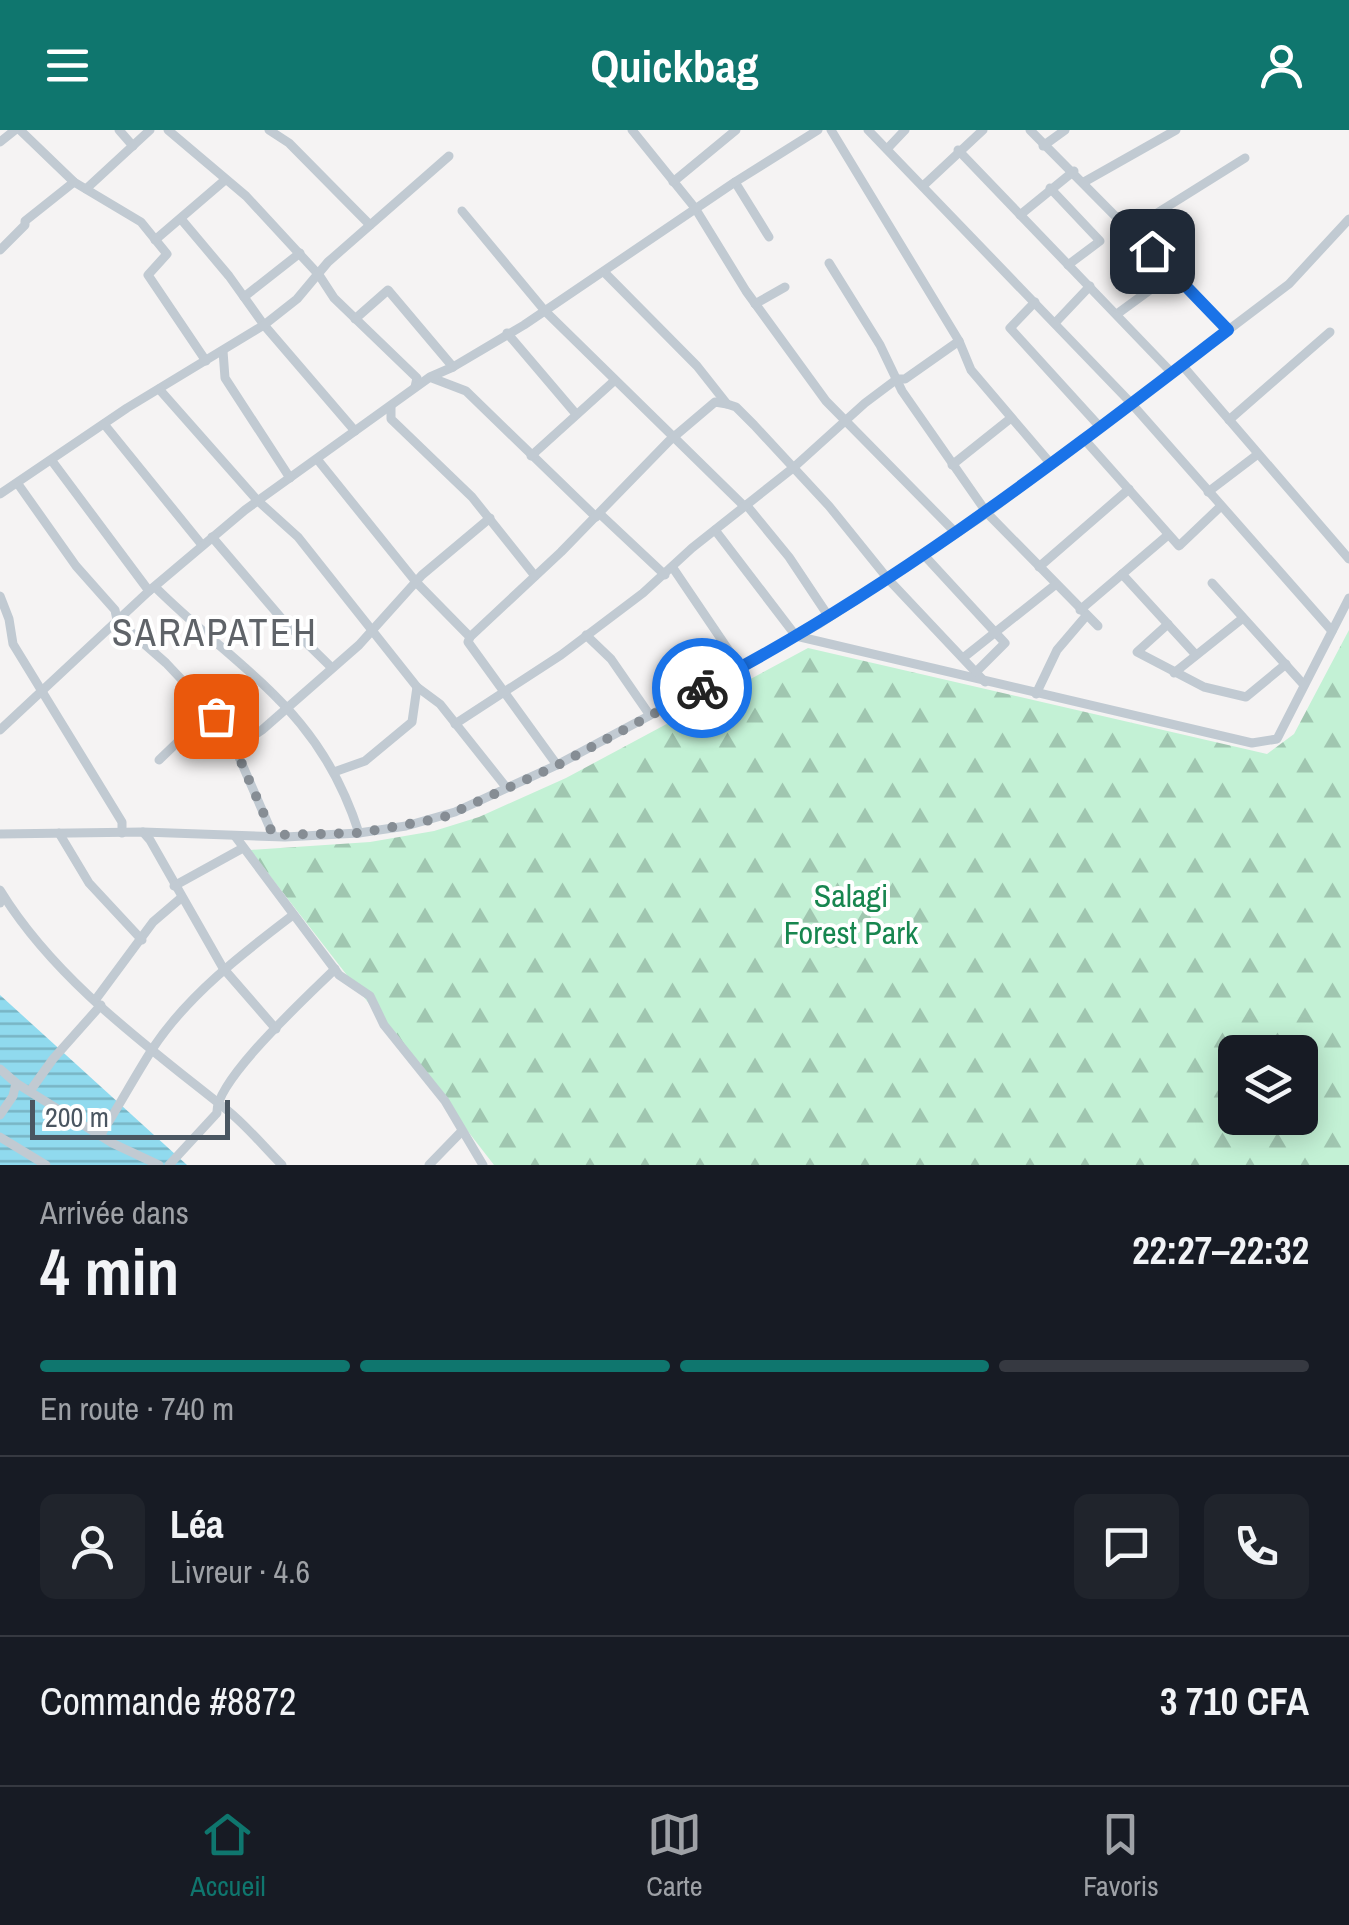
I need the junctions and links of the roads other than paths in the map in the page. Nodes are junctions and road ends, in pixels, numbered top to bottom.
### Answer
1 (18, 130) edge
2 (119, 130) edge
3 (150, 130) edge
4 (168, 130) edge
5 (269, 130) edge
6 (647, 130) edge
7 (736, 130) edge
8 (818, 130) edge
9 (831, 130) edge
10 (868, 130) edge
11 (906, 130) edge
12 (982, 130) edge
13 (1030, 130) edge
14 (1066, 130) edge
15 (1176, 130) edge
16 (635, 134) edge
17 (0, 142) edge
18 (133, 146) junction
19 (1044, 146) junction
20 (886, 149) junction
21 (958, 150) junction
22 (449, 156) dead end
23 (1245, 158) dead end
24 (1074, 171) junction
25 (226, 180) junction
26 (74, 182) junction
27 (673, 182) junction
28 (735, 182) junction
29 (1084, 182) junction
30 (923, 186) junction
31 (1050, 188) junction
32 (86, 189) junction
33 (694, 208) junction
34 (462, 211) dead end
35 (1020, 215) junction
36 (181, 219) junction
37 (1349, 219) edge
38 (370, 225) junction
39 (1130, 230) junction
40 (769, 236) dead end
41 (154, 240) junction
42 (0, 250) edge
43 (300, 253) junction
44 (829, 263) dead end
45 (1068, 264) junction
46 (604, 272) junction
47 (1173, 273) junction
48 (319, 275) junction
49 (1090, 286) junction
50 (785, 287) dead end
51 (244, 296) junction
52 (1035, 302) junction
53 (755, 304) junction
54 (544, 311) junction
55 (1116, 314) junction
56 (356, 320) junction
57 (1055, 323) junction
58 (264, 324) junction
59 (1228, 330) junction
60 (1330, 332) dead end
61 (508, 333) junction
62 (959, 341) junction
63 (223, 351) junction
64 (206, 361) junction
65 (1182, 365) junction
66 (453, 368) junction
67 (1172, 373) junction
68 (430, 377) junction
69 (897, 379) junction
70 (614, 380) junction
71 (159, 389) junction
72 (414, 389) junction
73 (1131, 403) junction
74 (726, 404) junction
75 (391, 406) junction
76 (576, 414) junction
77 (1011, 418) junction
78 (1229, 420) junction
79 (846, 422) junction
80 (104, 424) junction
81 (1100, 427) junction
82 (355, 431) junction
83 (676, 436) junction
84 (1084, 439) junction
85 (1258, 454) junction
86 (531, 456) junction
87 (317, 459) junction
88 (52, 461) junction
89 (1050, 464) junction
90 (952, 465) junction
91 (794, 468) junction
92 (290, 478) junction
93 (18, 484) junction
94 (1130, 489) junction
95 (1208, 492) junction
96 (0, 494) edge
97 (261, 500) junction
98 (748, 506) junction
99 (1221, 506) junction
100 (986, 512) junction
101 (598, 515) junction
102 (490, 518) junction
103 (715, 530) junction
104 (956, 533) junction
105 (1168, 536) junction
106 (212, 537) junction
107 (202, 545) junction
108 (923, 554) junction
109 (1349, 560) edge
110 (1039, 568) junction
111 (669, 571) junction
112 (1122, 574) junction
113 (535, 576) junction
114 (888, 579) junction
115 (416, 582) junction
116 (1212, 583) dead end
117 (1055, 585) junction
118 (152, 589) junction
119 (0, 596) edge
120 (1349, 598) edge
121 (1083, 613) junction
122 (829, 617) junction
123 (1244, 618) junction
124 (117, 620) junction
125 (1168, 624) junction
126 (1098, 626) dead end
127 (372, 630) junction
128 (996, 631) junction
129 (1332, 631) junction
130 (586, 635) junction
131 (796, 636) junction
132 (470, 637) junction
133 (1196, 655) junction
134 (963, 658) junction
135 (1286, 664) junction
136 (740, 667) junction
137 (332, 668) junction
138 (976, 672) junction
139 (1174, 672) junction
140 (986, 683) junction
141 (1304, 685) junction
142 (417, 687) junction
143 (41, 688) junction
144 (504, 694) junction
145 (1036, 694) junction
146 (288, 707) junction
147 (211, 710) junction
148 (649, 714) junction
149 (455, 724) junction
150 (0, 730) edge
151 (235, 748) junction
152 (159, 760) dead end
153 (558, 765) junction
154 (334, 772) junction
155 (506, 787) junction
156 (122, 832) junction
157 (143, 832) junction
158 (60, 833) junction
159 (360, 833) junction
160 (0, 834) edge
161 (273, 835) junction
162 (235, 836) junction
163 (243, 848) junction
164 (174, 886) junction
165 (0, 890) edge
166 (181, 898) junction
167 (292, 915) junction
168 (142, 940) junction
169 (223, 968) junction
170 (334, 969) junction
171 (99, 1002) junction
172 (276, 1029) junction
173 (153, 1049) junction
174 (0, 1069) edge
175 (16, 1083) junction
176 (30, 1091) junction
177 (216, 1103) junction
178 (0, 1116) edge
179 (462, 1132) junction
180 (101, 1134) junction
181 (0, 1137) edge
182 (46, 1165) edge
183 (159, 1165) edge
184 (169, 1165) edge
185 (282, 1165) edge
186 (429, 1165) edge
187 (483, 1165) edge

1 - 17 street
1 - 26 street
2 - 18 street
3 - 18 street
4 - 25 street
5 - 38 street
6 - 16 street
7 - 27 street
8 - 28 street
9 - 62 street
10 - 20 street
11 - 20 street
12 - 21 street
13 - 19 street
14 - 19 street
15 - 29 street
16 - 27 street
18 - 32 street
19 - 24 street
20 - 30 street
21 - 30 street
21 - 35 street
22 - 38 street
23 - 39 street
24 - 29 street
24 - 31 street
25 - 36 street
25 - 43 street
26 - 32 street
26 - 42 street
27 - 33 street
28 - 33 street
28 - 40 street
29 - 39 street
30 - 52 street
31 - 35 street
31 - 45 street
32 - 41 street
33 - 46 street
33 - 53 street
34 - 54 street
35 - 45 street
36 - 41 street
36 - 51 street
37 - 59 street
38 - 48 street
39 - 47 street
41 - 64 street
43 - 48 street
43 - 51 street
44 - 69 street
45 - 49 street
46 - 54 street
46 - 74 street
47 - 55 street
47 - 59 street
48 - 56 street
48 - 58 street
49 - 55 street
49 - 57 street
50 - 53 street
51 - 58 street
52 - 57 street
52 - 81 street
53 - 79 street
54 - 61 street
54 - 70 street
55 - 67 street
56 - 66 street
56 - 72 street
57 - 73 street
58 - 63 street
58 - 82 street
59 - 65 street
60 - 78 street
61 - 66 street
61 - 76 street
62 - 69 street
62 - 77 street
63 - 64 street
63 - 92 street
64 - 71 street
65 - 67 street
65 - 78 street
66 - 68 street
67 - 73 street
68 - 72 street
68 - 86 street
69 - 79 street
69 - 90 street
70 - 76 street
70 - 83 street
71 - 80 street
71 - 97 street
72 - 75 street
73 - 81 street
73 - 95 street
74 - 83 street
74 - 91 street
75 - 82 street
75 - 102 street
76 - 86 street
77 - 89 street
77 - 90 street
78 - 85 street
79 - 91 street
79 - 104 street
80 - 88 street
80 - 107 street
81 - 84 street
82 - 87 street
83 - 98 street
83 - 101 street
84 - 89 street
84 - 94 street
85 - 95 street
85 - 109 street
86 - 101 street
87 - 92 street
87 - 115 street
88 - 93 street
88 - 118 street
89 - 100 street
90 - 100 street
91 - 98 street
91 - 114 street
92 - 97 street
93 - 96 street
93 - 124 street
94 - 105 street
94 - 110 street
95 - 99 street
97 - 106 street
97 - 127 street
98 - 103 street
98 - 122 street
99 - 105 street
99 - 129 street
100 - 104 street
100 - 110 street
101 - 111 street
101 - 113 street
102 - 113 street
102 - 115 street
103 - 111 street
103 - 131 street
104 - 108 street
105 - 112 street
106 - 107 street
106 - 137 street
107 - 118 street
108 - 114 street
108 - 128 street
110 - 117 street
111 - 130 street
111 - 136 street
112 - 121 street
112 - 125 street
113 - 132 street
114 - 122 street
114 - 134 street
115 - 127 street
115 - 132 street
116 - 123 street
117 - 121 street
117 - 128 street
118 - 124 street
118 - 146 street
119 - 143 street
120 - 129 street
121 - 126 street
121 - 145 street
122 - 131 street
123 - 133 street
123 - 135 street
124 - 143 street
124 - 147 street
125 - 133 street
125 - 139 street
127 - 137 street
127 - 142 street
128 - 134 street
128 - 138 street
129 - 141 street
130 - 144 street
130 - 148 street
131 - 136 street
131 - 140 street
132 - 144 street
133 - 139 street
134 - 138 street
135 - 139 street
135 - 141 street
136 - 148 street
137 - 146 street
138 - 140 street
140 - 145 street
141 - 145 street
142 - 149 street
142 - 154 street
143 - 150 street
143 - 156 street
144 - 149 street
144 - 153 street
146 - 151 street
146 - 154 street
147 - 151 street
147 - 152 street
148 - 153 street
149 - 155 street
151 - 161 street
153 - 155 street
154 - 159 street
155 - 159 street
156 - 157 street
156 - 158 street
157 - 162 street
157 - 164 street
158 - 160 street
158 - 168 street
159 - 161 street
161 - 162 street
162 - 163 street
163 - 164 street
163 - 167 street
164 - 166 street
165 - 171 street
166 - 168 street
166 - 169 street
167 - 169 street
167 - 170 street
168 - 171 street
169 - 172 street
169 - 173 street
170 - 172 street
170 - 179 street
171 - 173 street
171 - 176 street
172 - 177 street
173 - 177 street
173 - 180 street
174 - 175 street
175 - 176 street
175 - 178 street
176 - 180 street
177 - 184 street
177 - 185 street
179 - 186 street
179 - 187 street
180 - 183 street
181 - 182 street

